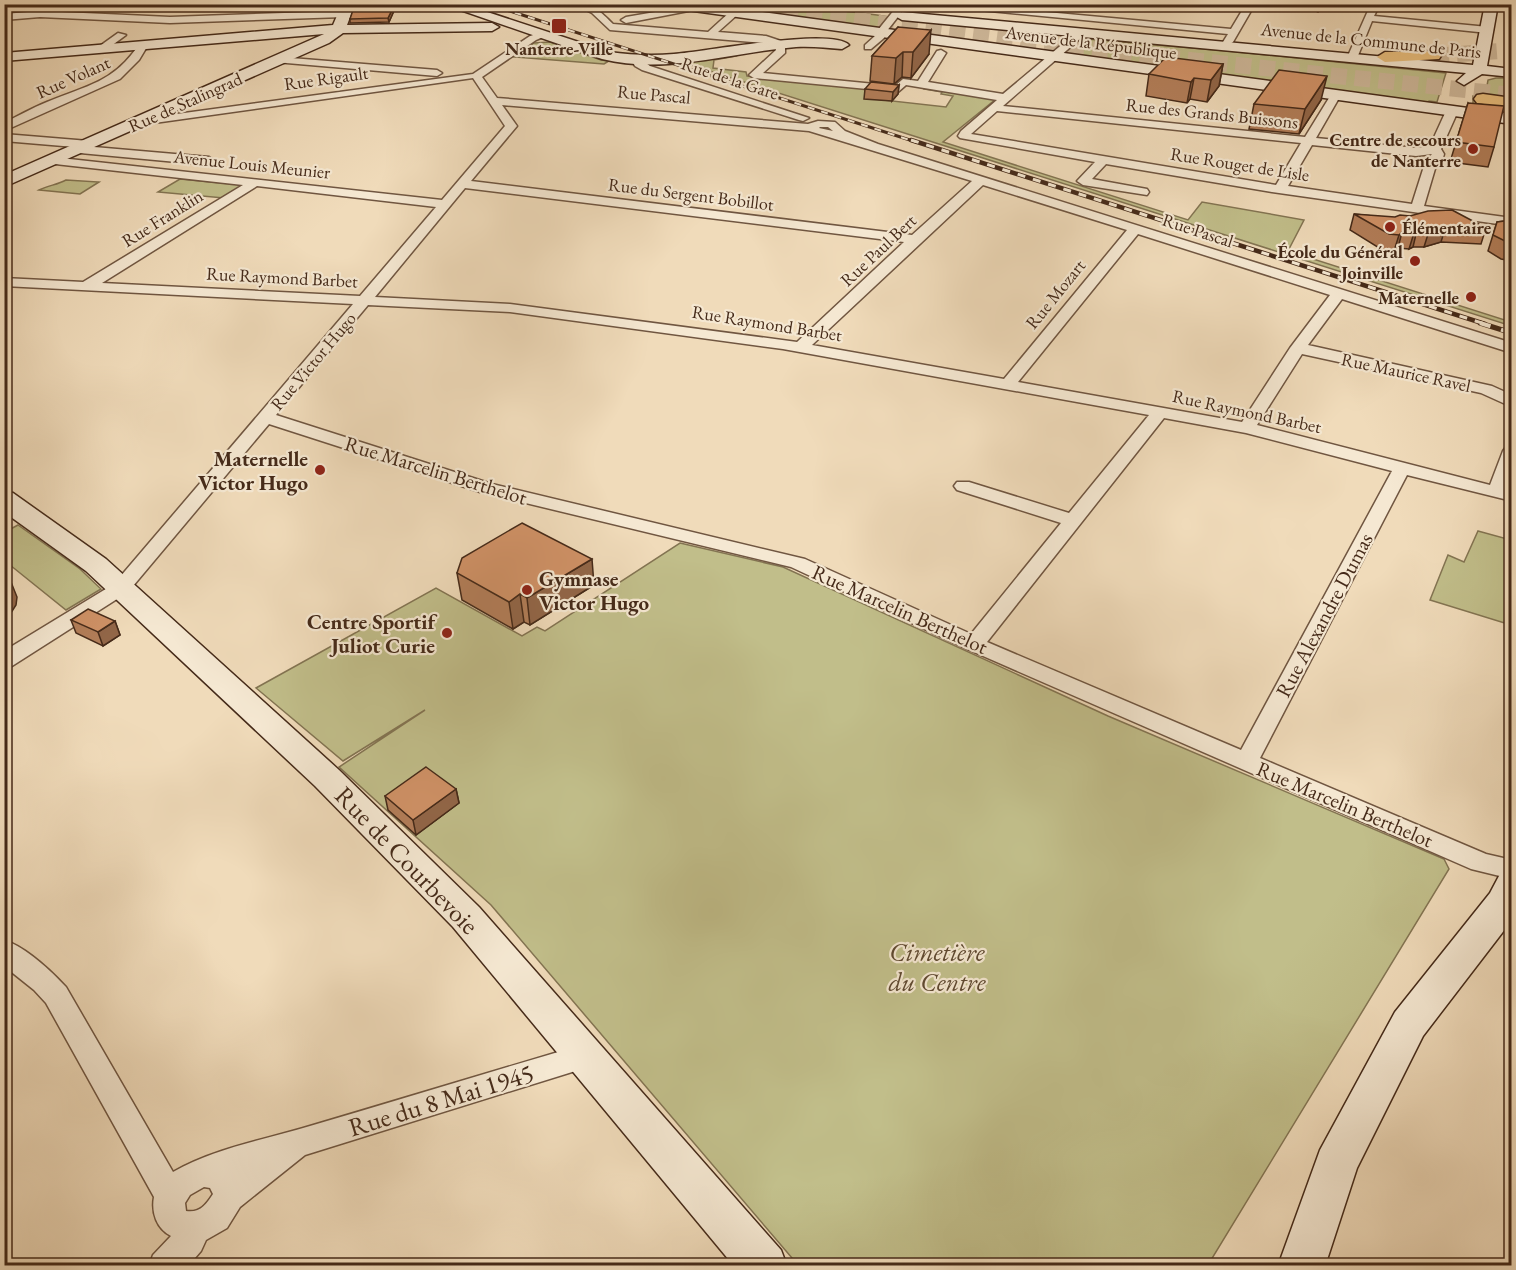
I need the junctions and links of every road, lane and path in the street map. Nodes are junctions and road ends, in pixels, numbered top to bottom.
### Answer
1 (22, 4) edge
2 (449, 4) edge
3 (578, 4) edge
4 (672, 4) edge
5 (721, 4) edge
6 (922, 4) edge
7 (1251, 4) edge
8 (1374, 4) edge
9 (1492, 4) edge
10 (163, 8) dead end
11 (347, 9) edge
12 (702, 9) junction
13 (196, 11) dead end
14 (894, 11) edge
15 (734, 13) junction
16 (9, 17) edge
17 (144, 18) junction
18 (182, 18) junction
19 (1369, 18) junction
20 (170, 20) junction
21 (605, 23) junction
22 (513, 25) junction
23 (337, 29) junction
24 (1488, 30) junction
25 (1234, 32) junction
26 (881, 34) junction
27 (1080, 34) junction
28 (121, 35) dead end
29 (543, 35) junction
30 (710, 35) junction
31 (150, 44) junction
32 (782, 44) junction
33 (964, 45) junction
34 (1228, 45) junction
35 (868, 47) junction
36 (100, 50) junction
37 (941, 53) junction
38 (700, 55) junction
39 (1432, 56) tunnel mouth
40 (4, 57) edge
41 (1052, 57) junction
42 (1385, 57) dead end
43 (1352, 58) junction
44 (636, 59) junction
45 (279, 60) junction
46 (1479, 70) junction
47 (1512, 73) edge
48 (473, 76) junction
49 (921, 84) junction
50 (898, 89) junction
51 (939, 96) dead end
52 (1006, 98) junction
53 (1334, 98) dead end
54 (1483, 99) dead end
55 (493, 101) junction
56 (1512, 103) edge
57 (995, 108) junction
58 (1452, 111) junction
59 (158, 114) junction
60 (187, 115) junction
61 (1512, 119) edge
62 (140, 122) junction
63 (4, 128) edge
64 (821, 128) junction
65 (4, 137) edge
66 (1310, 141) junction
67 (84, 146) junction
68 (1431, 154) junction
69 (55, 160) junction
70 (1103, 160) junction
71 (209, 161) dead end
72 (980, 181) junction
73 (4, 182) edge
74 (256, 182) junction
75 (463, 184) junction
76 (1280, 189) junction
77 (1143, 192) dead end
78 (446, 204) junction
79 (1417, 208) junction
80 (1512, 222) edge
81 (1134, 230) junction
82 (915, 239) junction
83 (4, 282) edge
84 (88, 285) junction
85 (1338, 294) junction
86 (363, 301) junction
87 (801, 347) junction
88 (1298, 348) junction
89 (1512, 348) edge
90 (1008, 384) junction
91 (1512, 402) edge
92 (1160, 412) junction
93 (265, 417) junction
94 (1247, 428) junction
95 (1512, 451) edge
96 (1402, 468) junction
97 (963, 486) dead end
98 (1504, 494) edge
99 (4, 499) edge
100 (1074, 521) junction
101 (121, 588) junction
102 (974, 644) junction
103 (4, 662) edge
104 (1246, 762) junction
105 (1512, 870) edge
106 (1512, 886) edge
107 (4, 951) edge
108 (585, 1056) junction
109 (219, 1185) junction
110 (172, 1192) junction
111 (192, 1228) junction
112 (165, 1266) edge
113 (764, 1266) edge
114 (1301, 1266) edge

1 - 16 street
2 - 22 street
3 - 21 street
4 - 12 street, Avenue de la République
5 - 12 street
6 - 25 street
7 - 25 street
8 - 19 street
9 - 24 street
10 - 17 street
11 - 18 street
11 - 23 street
12 - 15 street, Avenue de la République
12 - 21 street
13 - 18 street
14 - 26 street
14 - 27 street, Avenue de la Commune de Paris
15 - 26 street, Avenue de la République
15 - 30 street
16 - 17 street
17 - 20 street
18 - 20 street
19 - 24 street
19 - 43 street
20 - 31 street, Rue Volant
21 - 30 street
22 - 23 street
22 - 29 street
23 - 31 street
23 - 45 street, Rue de Stalingrad
24 - 46 street
25 - 34 street
26 - 33 street, Avenue de la République
26 - 35 street
27 - 34 street, Avenue de la Commune de Paris
27 - 41 street
28 - 36 street
29 - 44 street
29 - 48 street, Rue Rigault
30 - 32 street
30 - 38 street
31 - 36 street
31 - 63 street, Rue Volant
32 - 35 street
32 - 38 street
32 - 50 street
33 - 37 street
33 - 41 street, Avenue de la République
34 - 43 street, Avenue de la Commune de Paris
35 - 37 street
36 - 40 street
37 - 49 street
38 - 44 street
39 - 42 highway
41 - 52 street
41 - 58 street, Avenue de la République
43 - 46 street, Avenue de la Commune de Paris
44 - 64 street, Rue de la Gare
45 - 48 street
45 - 59 street, Rue de Stalingrad
46 - 47 street, Avenue de la Commune de Paris
46 - 58 street
48 - 55 street, Rue Victor Hugo
48 - 60 street, Rue Rigault
49 - 50 street
49 - 52 street
50 - 51 street
52 - 57 street
53 - 66 street
54 - 56 highway
55 - 64 street, Rue Pascal
55 - 75 street, Rue Victor Hugo
57 - 66 street, Rue des Grands Buissons
57 - 70 street, Rue Rouget de Lisle
58 - 61 street, Avenue de la République
58 - 68 street
59 - 60 street, Rue Rigault
59 - 62 street, Rue de Stalingrad
60 - 62 street, Rue Rigault
62 - 67 street, Rue de Stalingrad
64 - 72 street, Rue Pascal
65 - 67 street
66 - 68 street, Rue des Grands Buissons
66 - 76 street
67 - 69 street, Rue de Stalingrad
67 - 71 street
68 - 79 street
69 - 73 street, Rue de Stalingrad
69 - 74 street, Avenue Louis Meunier
70 - 76 street, Rue Rouget de Lisle
70 - 77 street
72 - 81 street, Rue Pascal
72 - 82 street, Rue Paul Bert
74 - 78 street, Avenue Louis Meunier
74 - 84 street, Rue Franklin
75 - 78 street, Rue Victor Hugo
75 - 82 street, Rue du Sergent Bobillot
76 - 79 street, Rue Rouget de Lisle
78 - 86 street, Rue Victor Hugo
79 - 80 street, Rue Rouget de Lisle
81 - 85 street, Rue Pascal
81 - 90 street, Rue Mozart
82 - 87 street, Rue Paul Bert
83 - 84 street, Rue Raymond Barbet
84 - 86 street, Rue Raymond Barbet
85 - 88 street
85 - 89 street, Rue Pascal
86 - 87 street, Rue Raymond Barbet
86 - 93 street, Rue Victor Hugo
87 - 90 street, Rue Raymond Barbet
88 - 91 street, Rue Maurice Ravel
88 - 94 street
90 - 92 street, Rue Raymond Barbet
92 - 94 street, Rue Raymond Barbet
92 - 100 street
93 - 101 street, Rue Victor Hugo
93 - 102 street, Rue Marcelin Berthelot
94 - 96 street, Rue Raymond Barbet
95 - 98 street
96 - 98 street, Rue Raymond Barbet
96 - 104 street, Rue Alexandre Dumas
97 - 100 street
99 - 101 street, Rue de Courbevoie
100 - 102 street
101 - 103 street, Rue Victor Hugo
101 - 108 street, Rue de Courbevoie
102 - 104 street, Rue Marcelin Berthelot
104 - 105 street, Rue Marcelin Berthelot
106 - 114 street
107 - 110 street
108 - 109 street, Rue du 8 Mai 1945
108 - 113 street, Rue de Courbevoie
109 - 110 street
109 - 111 street
110 - 111 street
111 - 112 street

